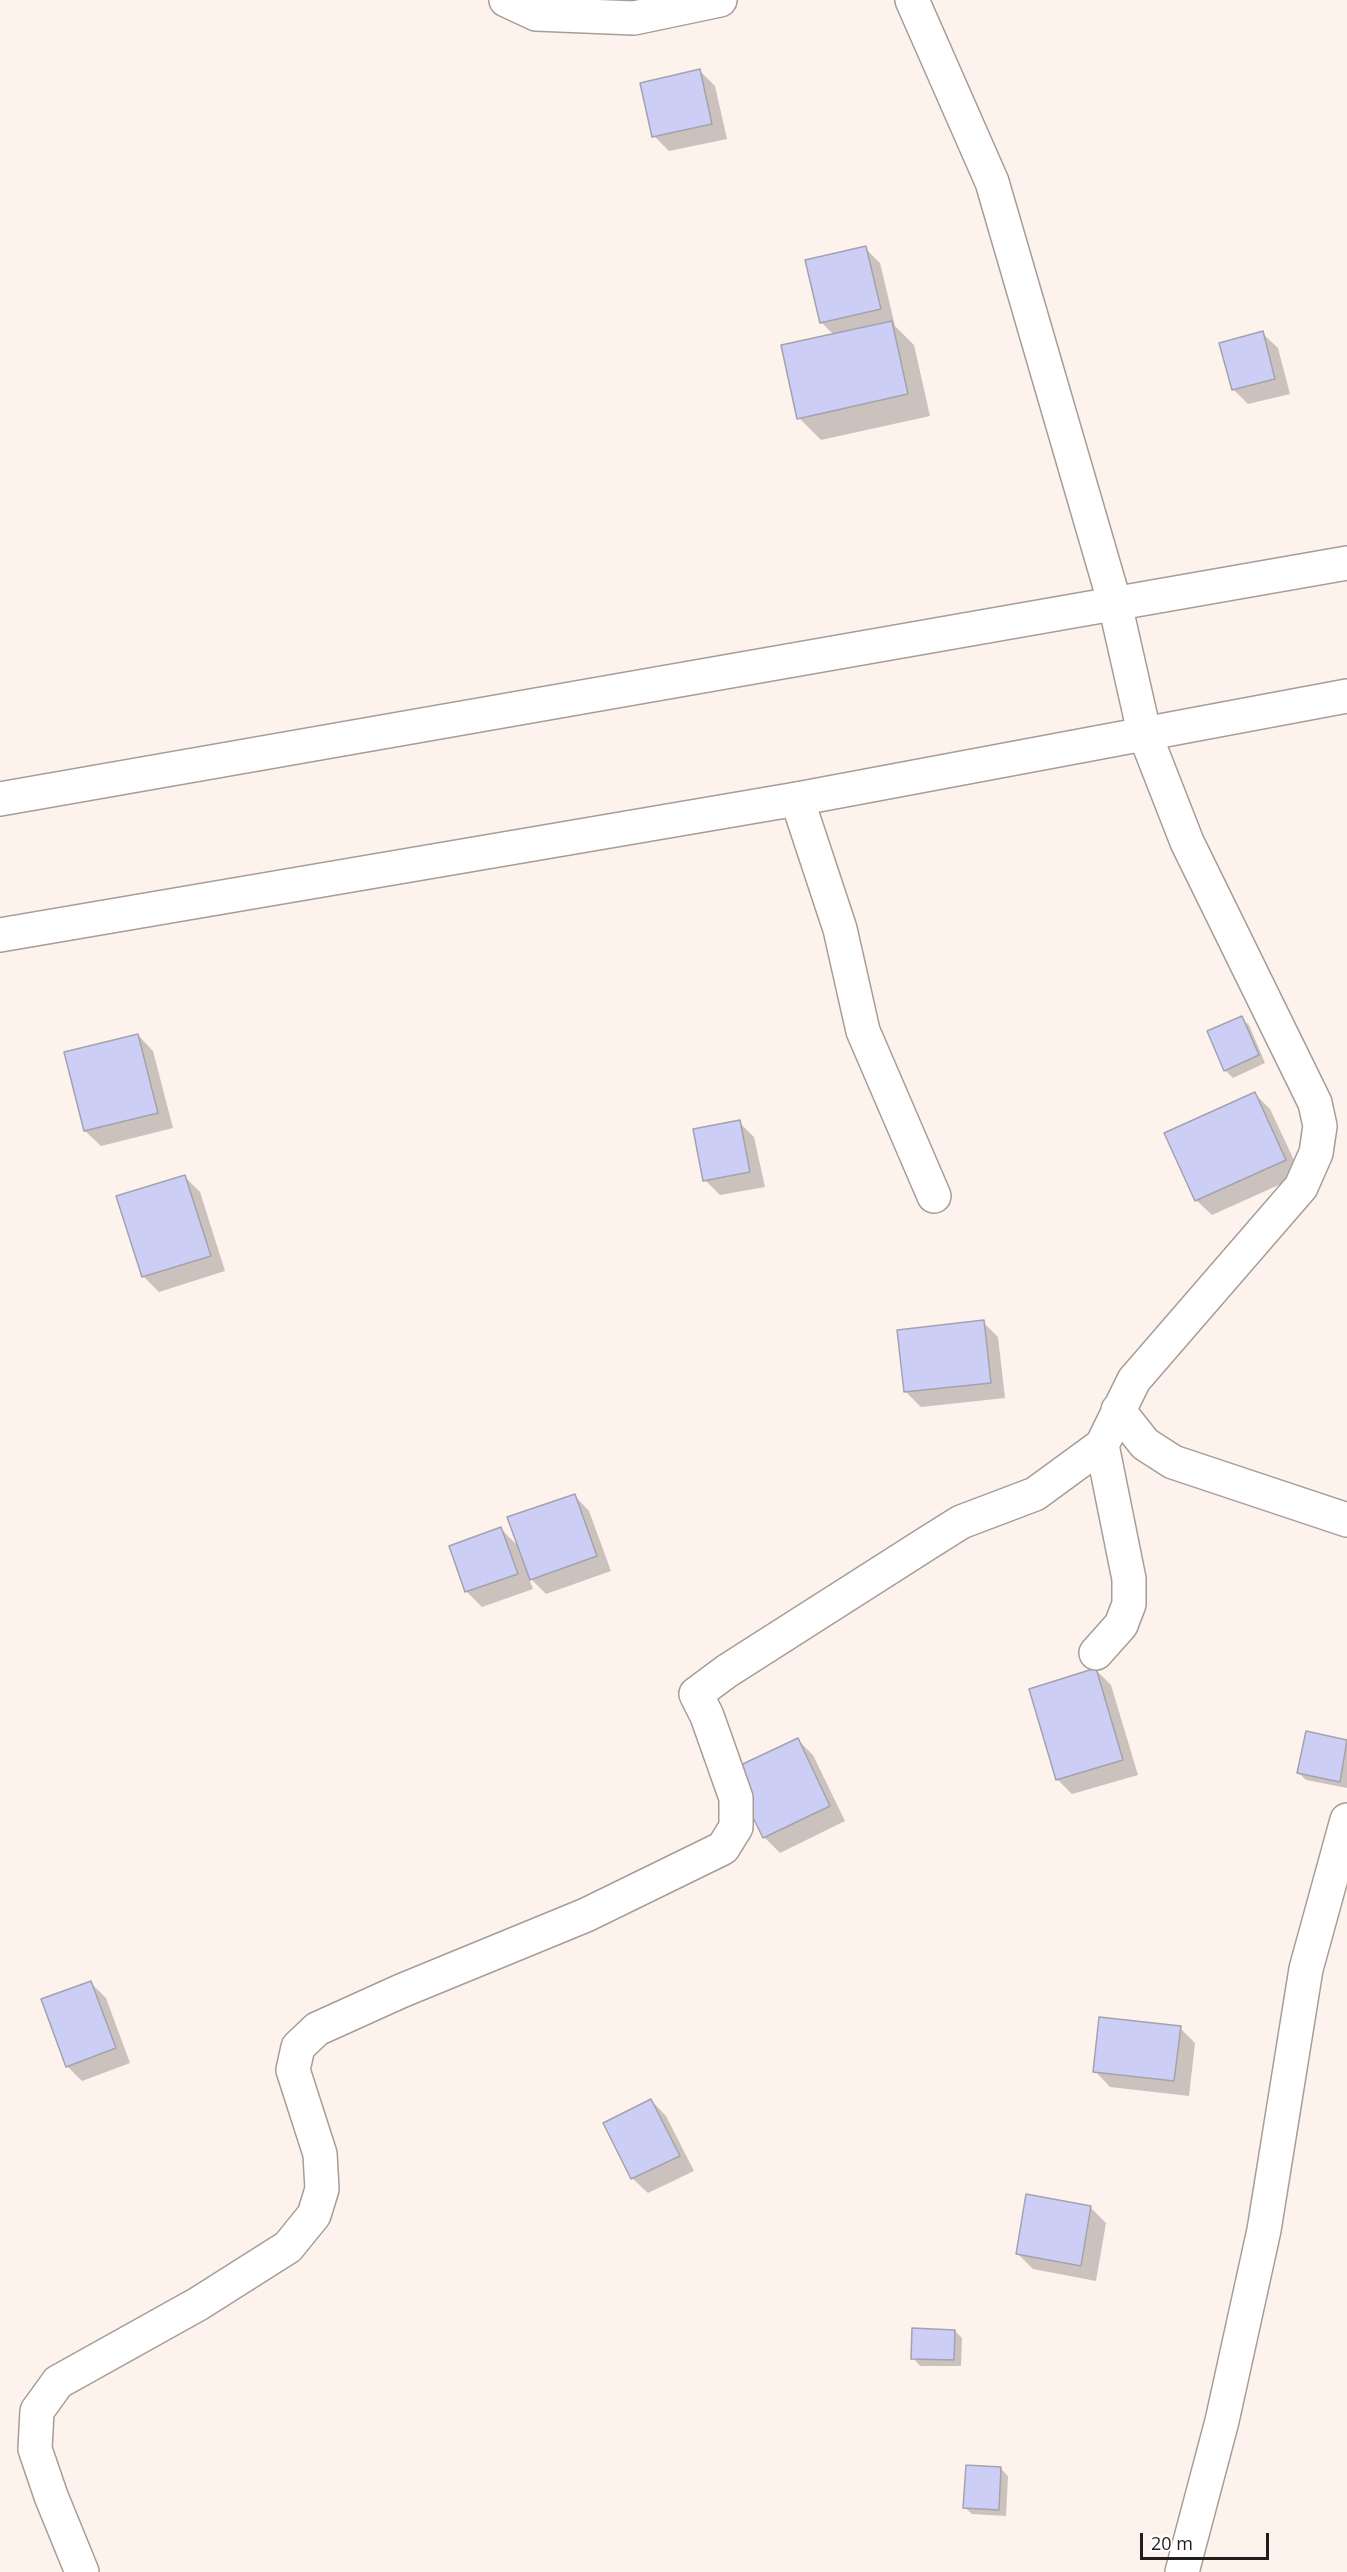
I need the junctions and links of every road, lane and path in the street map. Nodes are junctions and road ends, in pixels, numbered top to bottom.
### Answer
1 (506, 0) edge
2 (720, 0) edge
3 (912, 0) edge
4 (1347, 563) edge
5 (1115, 604) junction
6 (1347, 696) edge
7 (1144, 732) junction
8 (0, 799) edge
9 (797, 799) junction
10 (0, 935) edge
11 (934, 1196) dead end
12 (1118, 1410) junction
13 (1102, 1445) junction
14 (1347, 1520) edge
15 (1096, 1653) dead end
16 (1347, 1820) edge
17 (82, 2572) edge
18 (1182, 2572) edge

1 - 2 street
3 - 5 street
4 - 5 street
5 - 7 street
5 - 8 street
6 - 7 street
7 - 9 street
7 - 12 street
9 - 10 street
9 - 11 street
12 - 13 street
12 - 14 street
13 - 15 street
13 - 17 street
16 - 18 street

